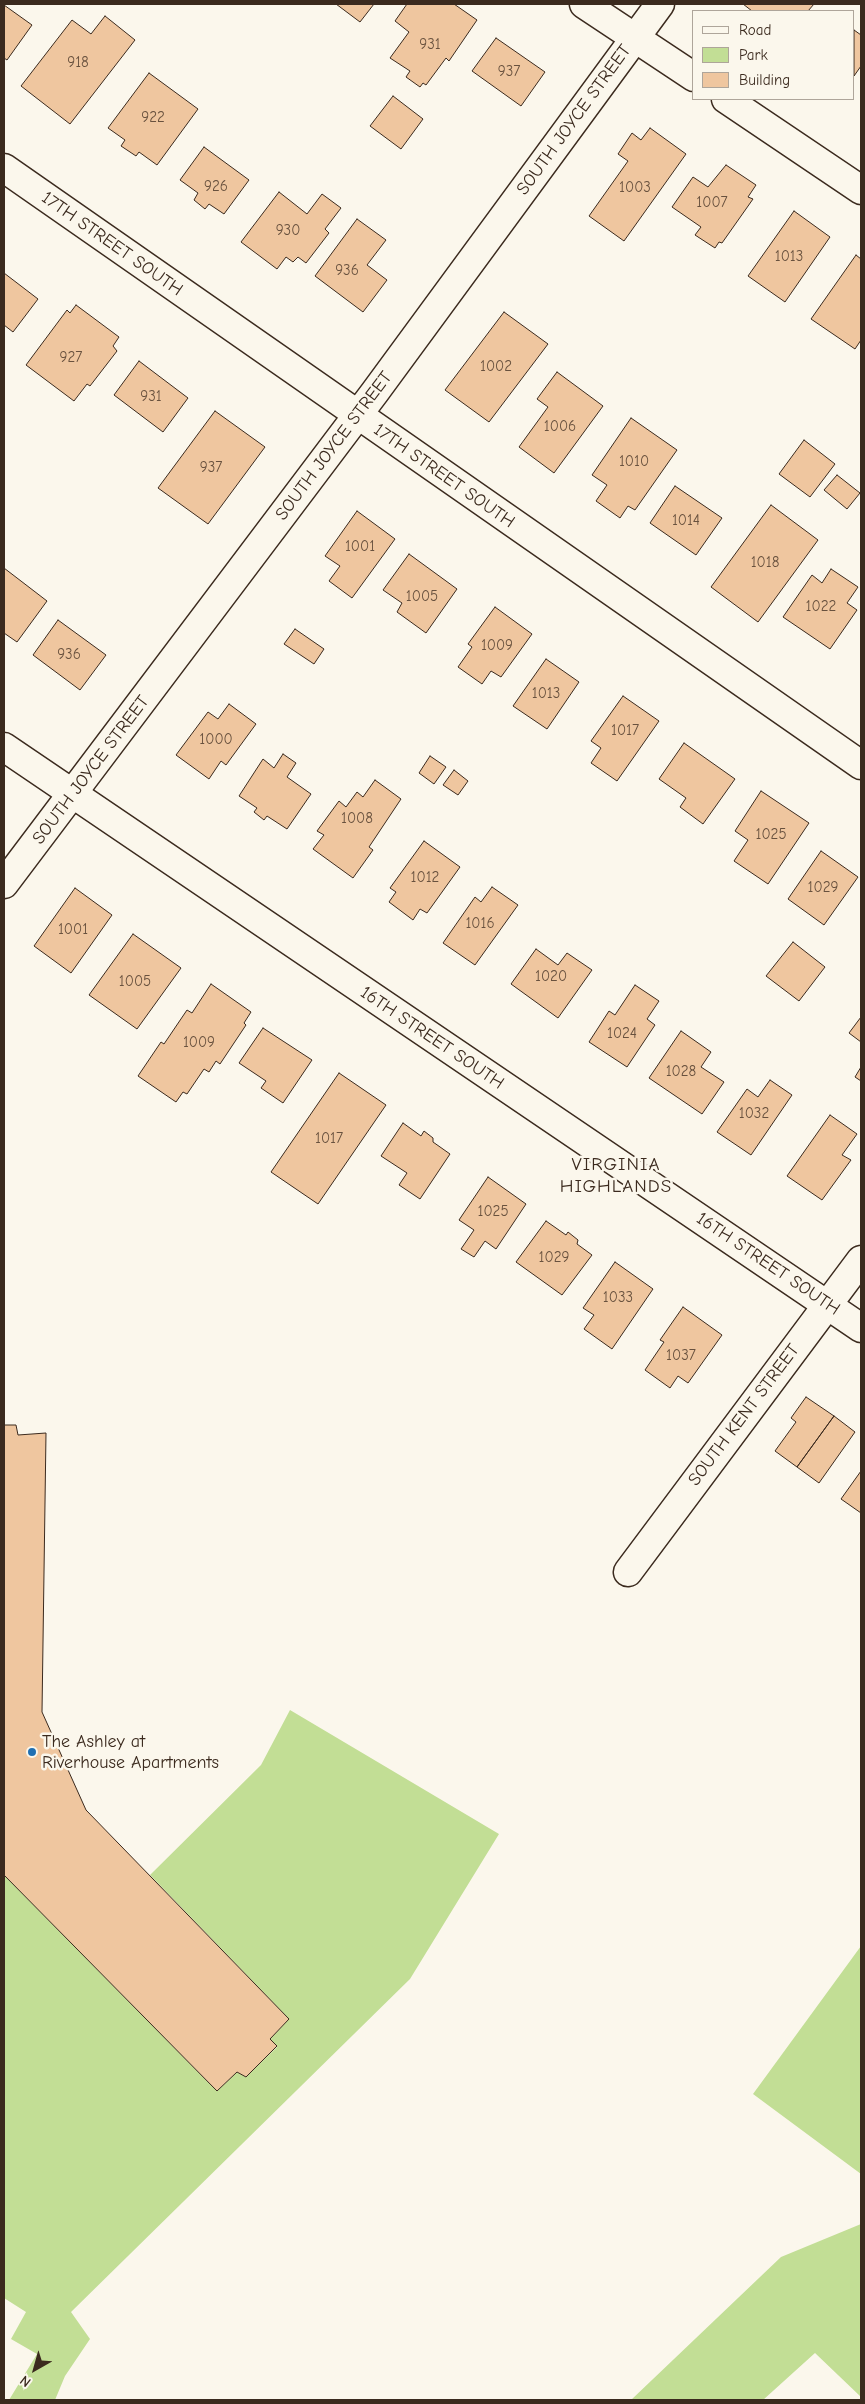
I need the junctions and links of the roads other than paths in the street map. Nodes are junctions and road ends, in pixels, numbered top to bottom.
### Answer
1 (584, 4) edge
2 (660, 4) edge
3 (635, 37) junction
4 (692, 76) edge
5 (727, 100) edge
6 (4, 168) edge
7 (861, 190) edge
8 (357, 415) junction
9 (4, 746) edge
10 (861, 765) edge
11 (73, 794) junction
12 (4, 884) edge
13 (861, 1260) edge
14 (828, 1305) junction
15 (861, 1328) edge
16 (628, 1572) dead end

1 - 3 street
2 - 3 street, SOUTH JOYCE STREET
3 - 4 street
3 - 8 street, SOUTH JOYCE STREET
5 - 7 street
6 - 8 street, 17TH STREET SOUTH
8 - 10 street, 17TH STREET SOUTH
8 - 11 street, SOUTH JOYCE STREET
9 - 11 street, 16TH STREET SOUTH
11 - 12 street, SOUTH JOYCE STREET
11 - 14 street, 16TH STREET SOUTH
13 - 14 street, SOUTH KENT STREET
14 - 15 street, 16TH STREET SOUTH
14 - 16 street, SOUTH KENT STREET

